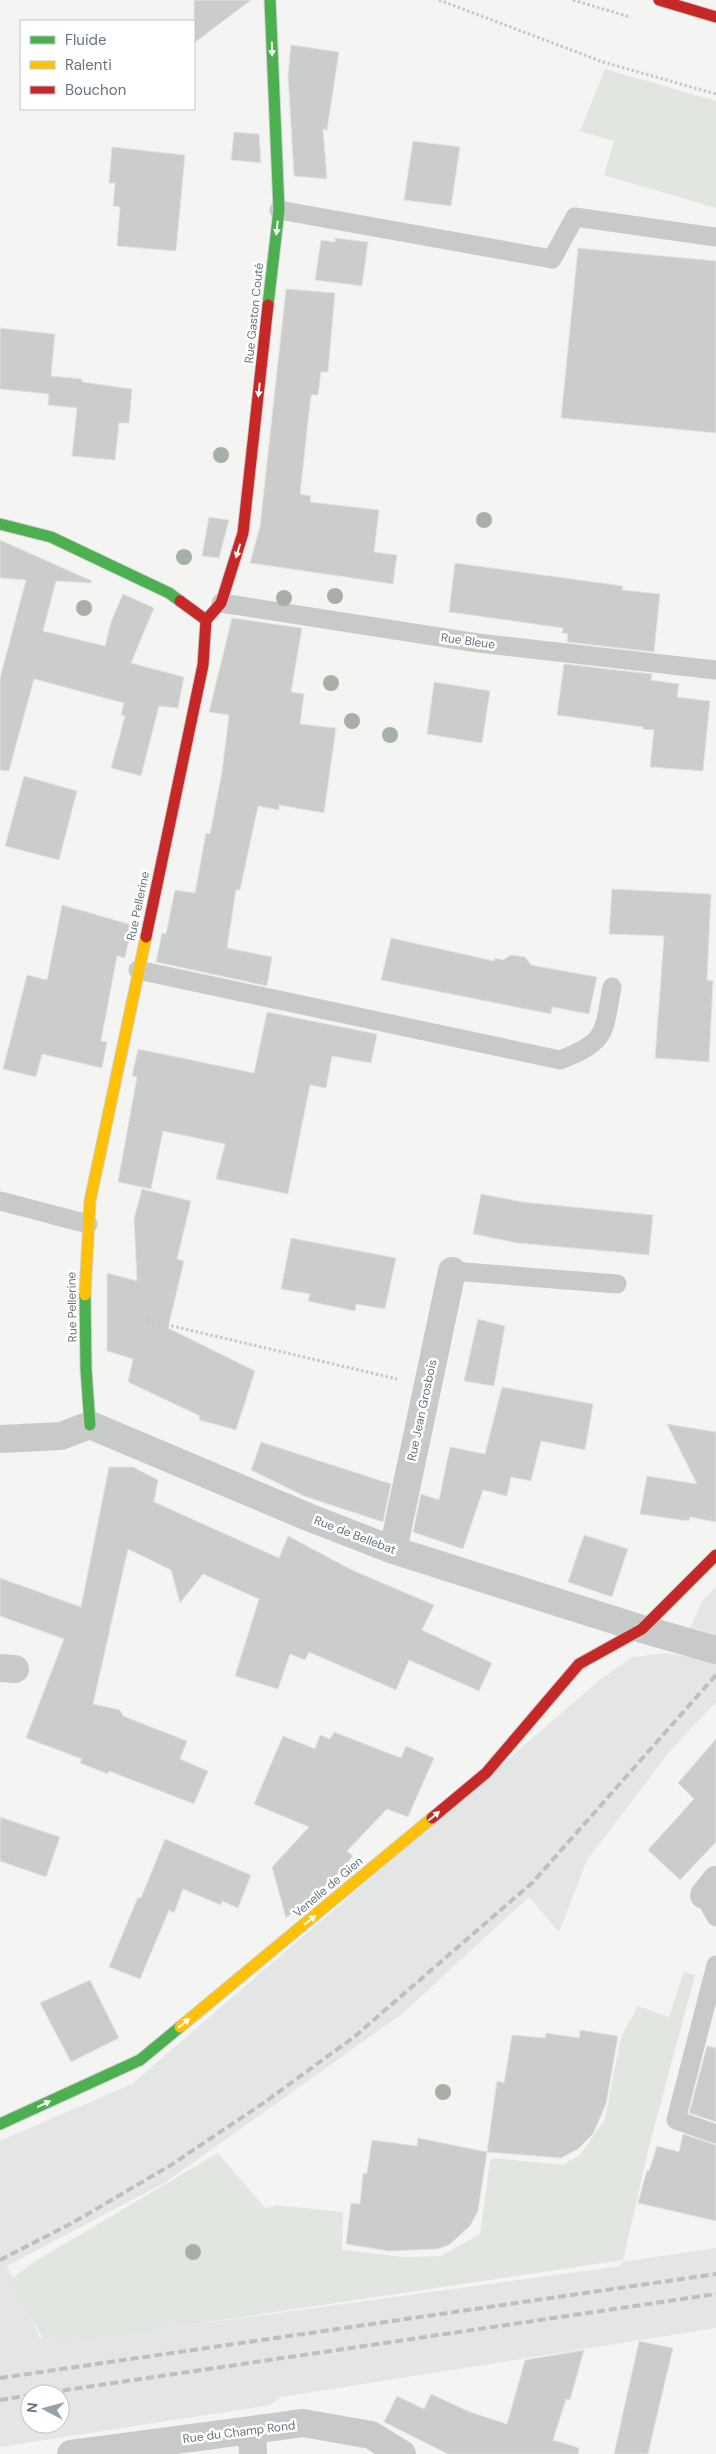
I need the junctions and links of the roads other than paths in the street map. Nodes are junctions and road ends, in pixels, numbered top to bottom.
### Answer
1 (270, 0) edge
2 (659, 0) edge
3 (716, 17) edge
4 (279, 210) junction
5 (716, 237) edge
6 (0, 524) edge
7 (222, 603) junction
8 (206, 620) junction
9 (716, 670) edge
10 (138, 970) junction
11 (612, 987) dead end
12 (0, 1202) edge
13 (88, 1224) junction
14 (452, 1271) joint
15 (617, 1284) dead end
16 (90, 1425) junction
17 (0, 1439) edge
18 (393, 1550) junction
19 (716, 1555) edge
20 (642, 1629) junction
21 (716, 1650) edge
22 (716, 1964) edge
23 (0, 2124) edge
24 (716, 2134) edge
25 (252, 2442) edge
26 (71, 2454) edge
27 (402, 2454) edge

1 -> 4 street, Rue Gaston Couté
2 - 3 street
4 - 5 lane
4 -> 7 street, Rue Gaston Couté
6 - 8 street
7 - 8 street, Rue Gaston Couté
7 - 9 lane, Rue Bleue
8 - 10 street, Rue Pellerine
10 - 11 lane
10 - 13 street, Rue Pellerine
12 - 13 lane
13 - 16 street, Rue Pellerine
14 - 15 lane
14 - 18 street, Rue Jean Grosbois
16 - 17 street
16 - 18 street, Rue de Bellebat
18 - 20 street, Rue de Bellebat
19 - 20 street, Venelle de Gien
20 - 21 street, Rue de Bellebat
23 -> 20 street, Venelle de Gien
22 - 24 lane
25 - 26 street, Rue du Champ Rond
25 - 27 street, Rue du Champ Rond

